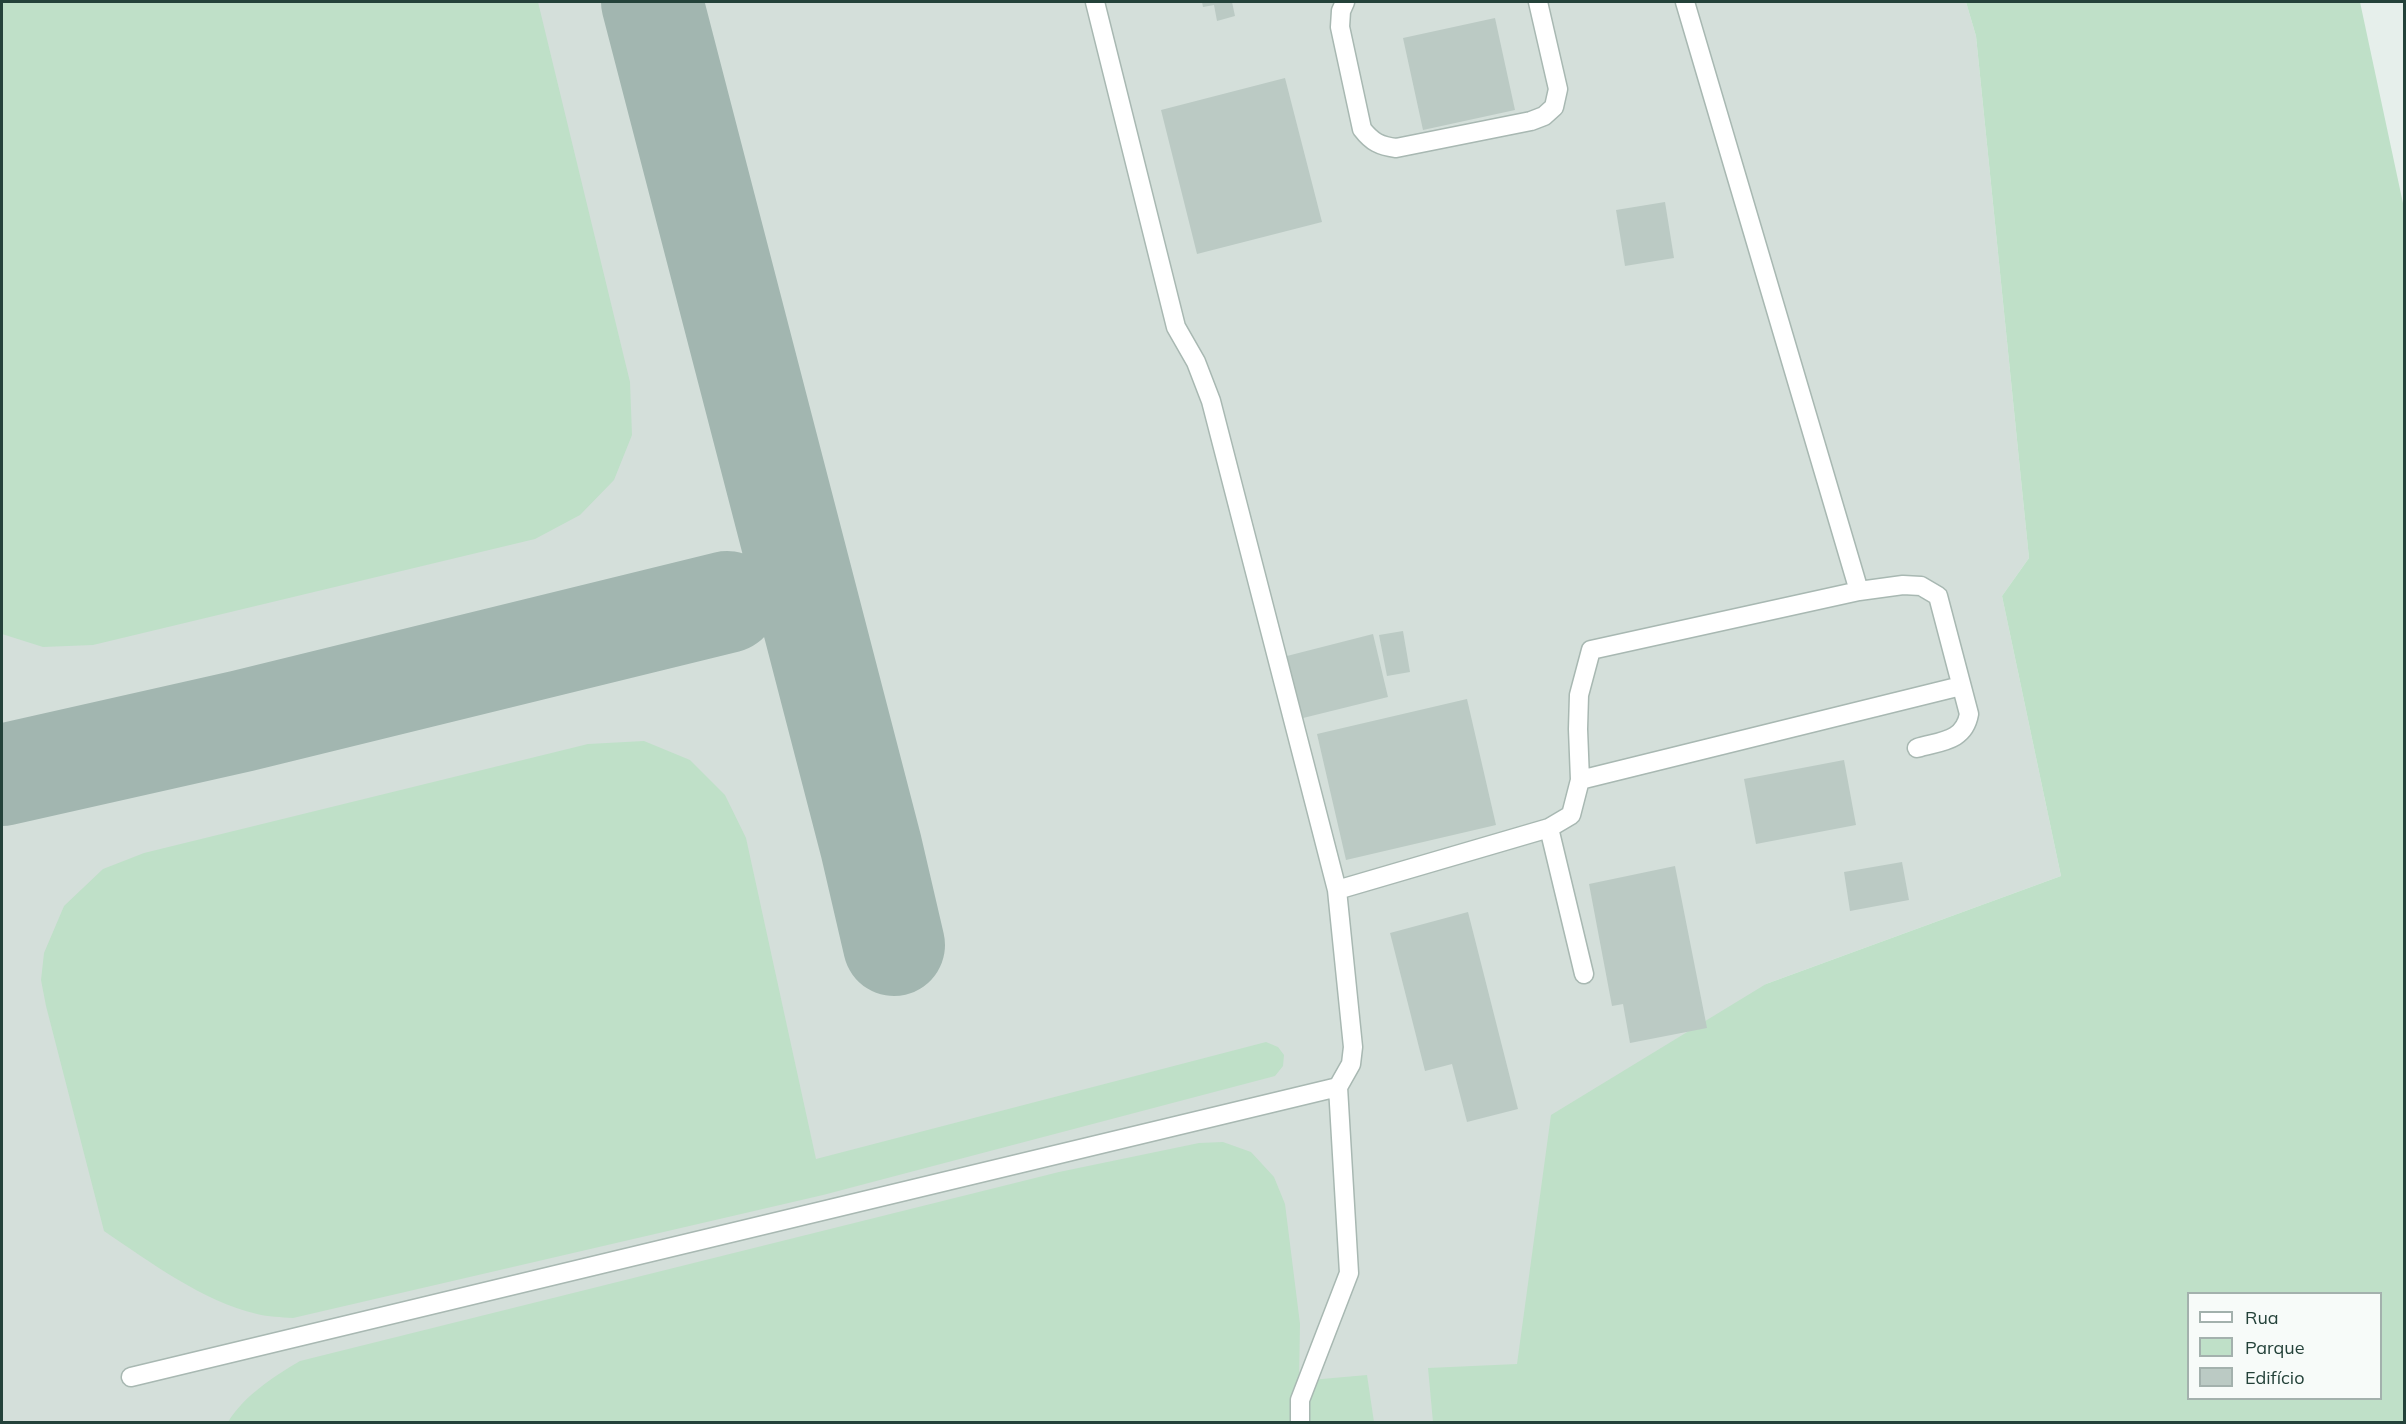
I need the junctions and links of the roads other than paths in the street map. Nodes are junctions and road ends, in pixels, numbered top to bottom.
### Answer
1 (1095, 2) edge
2 (1345, 2) edge
3 (1538, 2) edge
4 (1685, 2) edge
5 (1859, 591) junction
6 (1961, 686) junction
7 (1917, 748) dead end
8 (1580, 780) junction
9 (1549, 828) junction
10 (1337, 890) junction
11 (1584, 974) dead end
12 (1338, 1087) junction
13 (131, 1377) dead end
14 (1300, 1422) edge

1 - 10 lane
2 - 3 lane
4 - 5 lane
5 - 6 lane
5 - 8 lane
6 - 7 lane
6 - 8 lane
8 - 9 lane
9 - 10 lane
9 - 11 lane
10 - 12 lane
12 - 13 lane
12 - 14 lane

